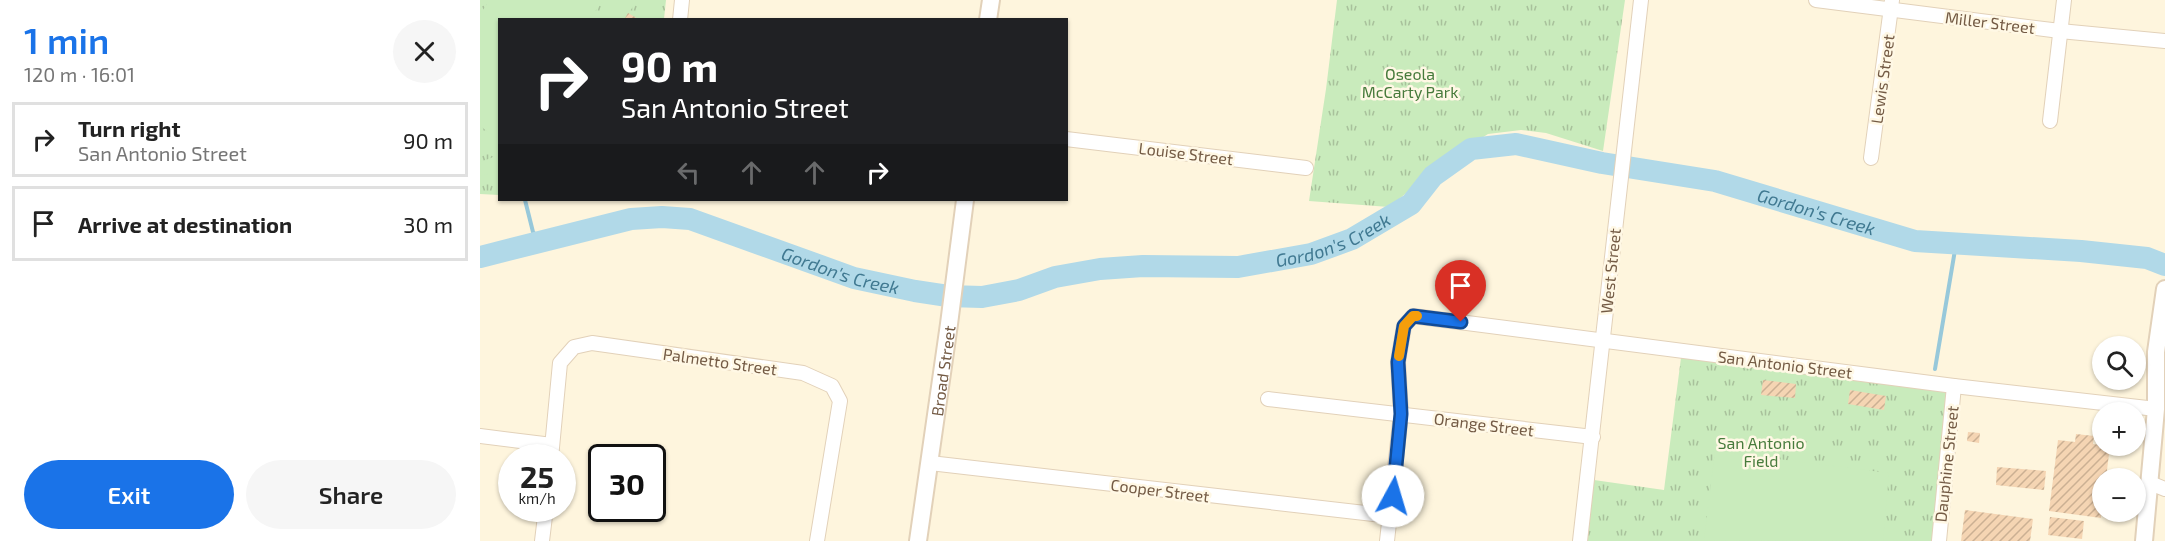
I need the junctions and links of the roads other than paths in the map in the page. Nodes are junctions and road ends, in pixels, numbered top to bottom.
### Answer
1 (682, 0) edge
2 (991, 0) edge
3 (1641, 0) edge
4 (1816, 0) edge
5 (2064, 0) edge
6 (1892, 5) edge
7 (680, 18) edge
8 (988, 18) edge
9 (2060, 31) junction
10 (2165, 41) edge
11 (2050, 121) dead end
12 (1068, 139) edge
13 (1871, 158) dead end
14 (1306, 168) dead end
15 (965, 201) edge
16 (2165, 289) edge
17 (1603, 340) junction
18 (1954, 386) junction
19 (1268, 399) dead end
20 (2156, 409) junction
21 (1401, 414) junction
22 (480, 436) edge
23 (1593, 437) junction
24 (518, 444) edge
25 (552, 444) edge
26 (930, 463) junction
27 (2157, 486) edge
28 (1391, 516) junction
29 (544, 522) edge
30 (542, 541) edge
31 (817, 541) edge
32 (918, 541) edge
33 (1387, 541) edge
34 (1580, 541) edge
35 (1939, 541) edge
36 (2144, 541) edge

1 - 7 street
2 - 8 street
3 - 17 street, West Street
4 - 6 street, Miller Street
5 - 9 street
6 - 9 street, Miller Street
6 - 13 street, Lewis Street
9 - 10 street, Miller Street
9 - 11 street
12 - 14 street, Louise Street
15 - 26 street, Broad Street
16 - 20 street
17 - 18 street, San Antonio Street
17 - 21 street, San Antonio Street
17 - 23 street, West Street
18 - 20 street, San Antonio Street
18 - 35 street, Dauphine Street
19 - 21 street, Orange Street
20 - 27 street
21 - 23 street, Orange Street
21 - 28 street
22 - 24 street
23 - 34 street, West Street
25 - 31 street, Palmetto Street
26 - 28 street, Cooper Street
26 - 32 street, Broad Street
27 - 36 street
28 - 33 street
29 - 30 street

